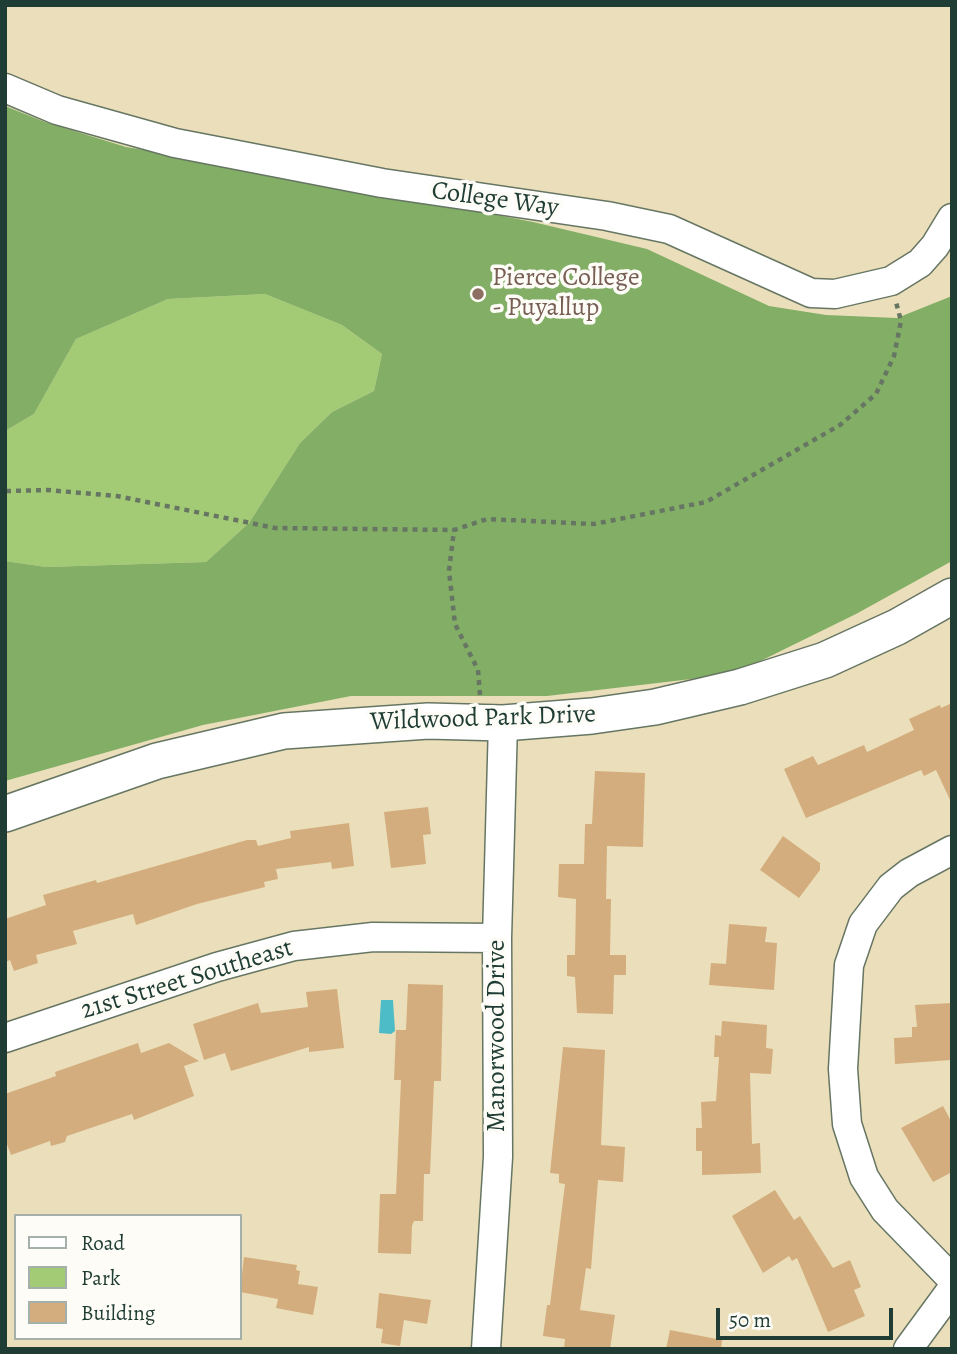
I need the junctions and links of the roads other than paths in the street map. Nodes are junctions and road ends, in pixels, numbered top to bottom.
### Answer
1 (5, 88) edge
2 (952, 218) edge
3 (952, 596) edge
4 (493, 723) junction
5 (5, 814) edge
6 (952, 850) edge
7 (497, 938) junction
8 (5, 1038) edge
9 (952, 1279) edge
10 (952, 1289) edge
11 (486, 1349) edge
12 (908, 1349) edge

1 - 2 street, College Way
3 - 4 street, Wildwood Park Drive
4 - 5 street, Wildwood Park Drive
4 - 7 street, Manorwood Drive
6 - 9 street
7 - 8 street, 21st Street Southeast
7 - 11 street, Manorwood Drive
10 - 12 street

